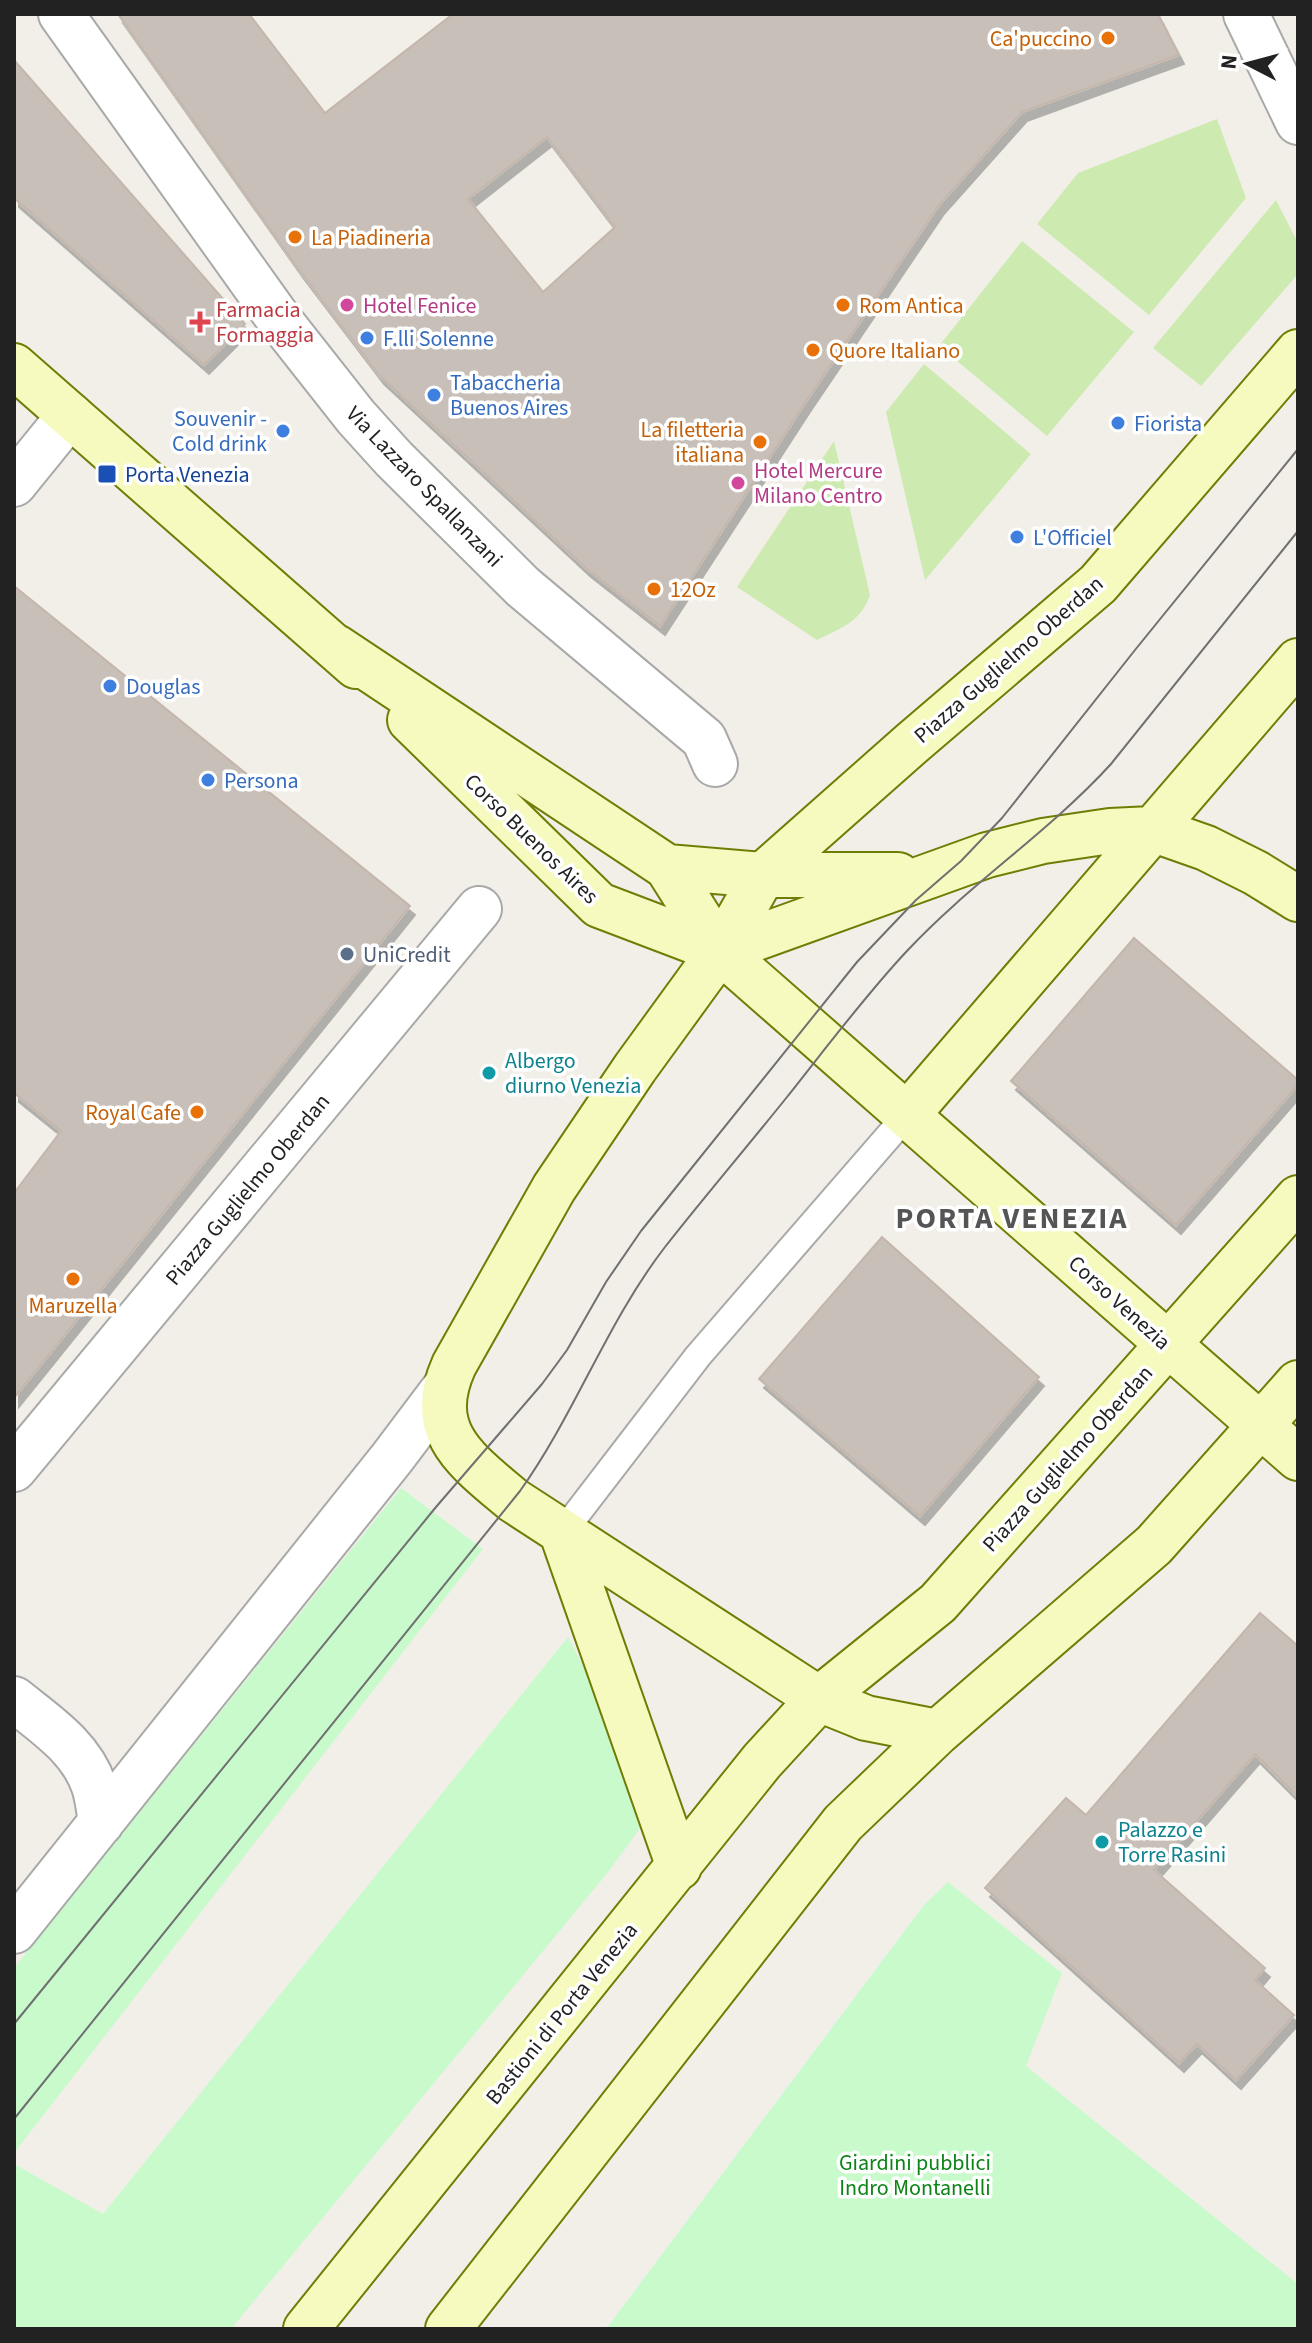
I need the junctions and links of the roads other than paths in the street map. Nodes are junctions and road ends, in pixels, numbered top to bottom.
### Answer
1 (61, 14) edge
2 (1265, 34) edge
3 (1298, 122) edge
4 (1298, 352) edge
5 (14, 366) edge
6 (70, 415) junction
7 (14, 484) edge
8 (336, 647) junction
9 (1298, 661) edge
10 (715, 764) dead end
11 (1152, 829) junction
12 (667, 867) junction
13 (763, 875) junction
14 (932, 875) junction
15 (1298, 899) edge
16 (479, 909) dead end
17 (720, 951) junction
18 (907, 1115) junction
19 (1298, 1198) edge
20 (1167, 1344) junction
21 (1298, 1383) edge
22 (444, 1389) junction
23 (1261, 1426) junction
24 (1298, 1458) edge
25 (14, 1469) edge
26 (562, 1533) junction
27 (14, 1699) edge
28 (819, 1699) junction
29 (938, 1732) junction
30 (101, 1823) junction
31 (679, 1867) junction
32 (14, 1931) edge
33 (306, 2329) edge
34 (448, 2329) edge

1 - 10 street, Via Lazzaro Spallanzani
2 - 3 street
4 - 13 main road, Piazza Guglielmo Oberdan
5 - 6 main road, Corso Buenos Aires
6 - 7 street
6 - 8 main road, Corso Buenos Aires
8 - 12 main road, Corso Buenos Aires
8 - 17 main road, Corso Buenos Aires
9 - 11 main road
11 - 14 main road
11 - 15 main road
11 - 18 main road
12 - 13 main road, Corso Buenos Aires
12 - 17 main road, Corso Buenos Aires
13 - 14 main road
13 - 17 main road, Piazza Guglielmo Oberdan
14 - 17 main road
16 - 25 street, Piazza Guglielmo Oberdan
17 - 18 main road
17 - 22 main road, Piazza Guglielmo Oberdan
18 - 20 main road, Corso Venezia
18 - 26 lane
19 - 20 main road, Piazza Guglielmo Oberdan
20 - 23 main road, Corso Venezia
20 - 28 main road, Piazza Guglielmo Oberdan
21 - 23 main road
22 - 26 main road, Piazza Guglielmo Oberdan
22 - 30 street, Piazza Guglielmo Oberdan
23 - 24 main road, Corso Venezia
23 - 29 main road
26 - 28 main road, Piazza Guglielmo Oberdan
26 - 31 main road
27 - 30 street
28 - 29 main road, Piazza Guglielmo Oberdan
28 - 31 main road, Bastioni di Porta Venezia
29 - 34 main road
30 - 32 street, Piazza Guglielmo Oberdan
31 - 33 main road, Bastioni di Porta Venezia

